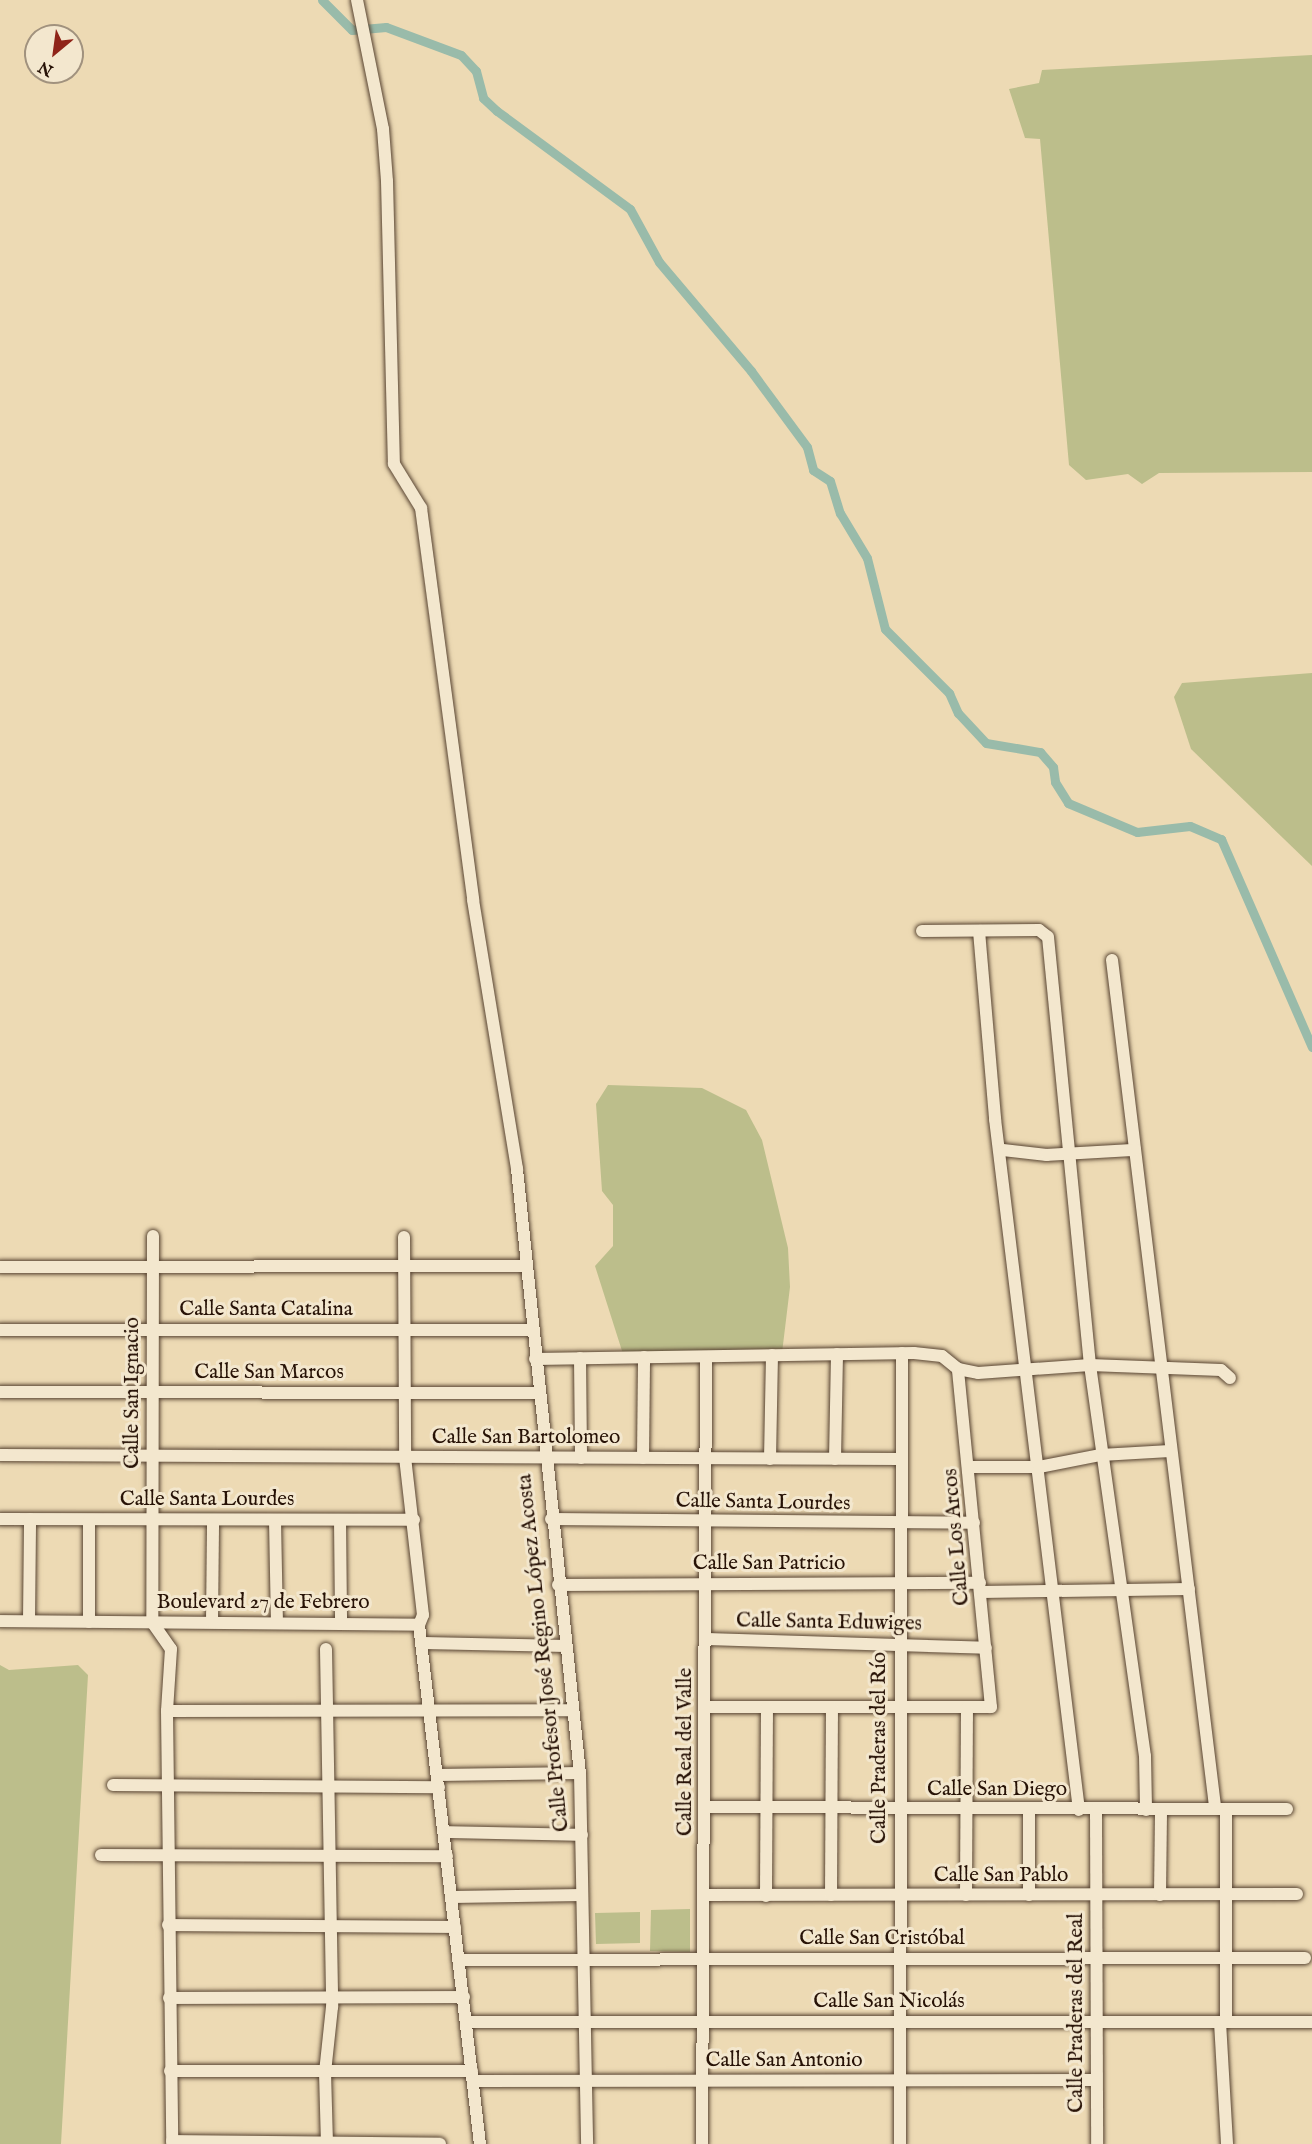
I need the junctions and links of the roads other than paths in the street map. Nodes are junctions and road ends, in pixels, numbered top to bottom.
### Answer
1 (357, 0) edge
2 (922, 931) dead end
3 (979, 931) junction
4 (1112, 960) dead end
5 (1002, 1150) junction
6 (1135, 1150) junction
7 (1068, 1153) junction
8 (153, 1236) dead end
9 (404, 1237) dead end
10 (404, 1266) junction
11 (526, 1266) junction
12 (0, 1267) edge
13 (153, 1268) junction
14 (0, 1330) edge
15 (153, 1330) junction
16 (403, 1330) junction
17 (532, 1330) junction
18 (902, 1353) junction
19 (837, 1354) junction
20 (772, 1355) junction
21 (644, 1357) junction
22 (580, 1358) junction
23 (535, 1359) junction
24 (706, 1360) junction
25 (1090, 1365) junction
26 (1163, 1368) junction
27 (958, 1369) junction
28 (1025, 1374) junction
29 (1230, 1378) dead end
30 (0, 1392) edge
31 (152, 1392) junction
32 (404, 1393) junction
33 (538, 1393) junction
34 (1170, 1451) junction
35 (0, 1455) edge
36 (1101, 1455) junction
37 (152, 1457) junction
38 (405, 1458) junction
39 (545, 1458) junction
40 (581, 1458) junction
41 (643, 1458) junction
42 (705, 1458) junction
43 (770, 1459) junction
44 (836, 1459) junction
45 (900, 1459) junction
46 (971, 1467) junction
47 (1039, 1467) junction
48 (551, 1519) junction
49 (0, 1520) edge
50 (30, 1520) junction
51 (89, 1520) junction
52 (152, 1520) junction
53 (213, 1520) junction
54 (275, 1520) junction
55 (340, 1520) junction
56 (414, 1520) junction
57 (706, 1522) junction
58 (974, 1523) junction
59 (900, 1524) junction
60 (706, 1584) junction
61 (900, 1584) junction
62 (558, 1585) junction
63 (980, 1588) junction
64 (1189, 1589) junction
65 (1119, 1592) junction
66 (1054, 1593) junction
67 (0, 1621) edge
68 (29, 1621) junction
69 (89, 1622) junction
70 (152, 1622) junction
71 (212, 1622) junction
72 (278, 1623) junction
73 (341, 1623) junction
74 (418, 1625) junction
75 (706, 1640) junction
76 (424, 1643) junction
77 (900, 1643) junction
78 (566, 1646) junction
79 (986, 1648) junction
80 (326, 1649) dead end
81 (707, 1707) junction
82 (767, 1707) junction
83 (832, 1708) junction
84 (900, 1708) junction
85 (967, 1709) junction
86 (329, 1710) junction
87 (430, 1710) junction
88 (573, 1710) junction
89 (167, 1711) junction
90 (580, 1773) junction
91 (438, 1781) junction
92 (113, 1785) dead end
93 (167, 1785) junction
94 (329, 1786) junction
95 (705, 1807) junction
96 (766, 1808) junction
97 (832, 1808) junction
98 (901, 1809) junction
99 (967, 1809) junction
100 (1029, 1809) junction
101 (1221, 1809) junction
102 (1287, 1809) dead end
103 (1079, 1810) junction
104 (1096, 1810) junction
105 (1146, 1810) junction
106 (1161, 1810) junction
107 (444, 1832) junction
108 (582, 1835) junction
109 (101, 1855) dead end
110 (169, 1856) junction
111 (447, 1856) junction
112 (330, 1857) junction
113 (1226, 1894) junction
114 (1298, 1894) dead end
115 (582, 1895) junction
116 (705, 1895) junction
117 (831, 1895) junction
118 (899, 1895) junction
119 (1029, 1895) junction
120 (1096, 1895) junction
121 (1160, 1895) junction
122 (766, 1896) junction
123 (966, 1896) junction
124 (452, 1897) junction
125 (168, 1925) junction
126 (332, 1927) junction
127 (455, 1927) junction
128 (1096, 1958) junction
129 (1226, 1958) junction
130 (1305, 1958) dead end
131 (583, 1959) junction
132 (702, 1959) junction
133 (899, 1959) junction
134 (459, 1960) junction
135 (464, 1997) junction
136 (169, 1998) junction
137 (330, 1999) junction
138 (585, 2021) junction
139 (466, 2022) junction
140 (702, 2022) junction
141 (899, 2022) junction
142 (1096, 2022) junction
143 (1223, 2022) junction
144 (1312, 2022) edge
145 (170, 2071) junction
146 (325, 2072) junction
147 (472, 2076) junction
148 (586, 2080) junction
149 (702, 2080) junction
150 (899, 2080) junction
151 (1096, 2080) junction
152 (327, 2142) edge
153 (172, 2143) edge
154 (440, 2144) edge
155 (480, 2144) edge
156 (587, 2144) edge
157 (702, 2144) edge
158 (900, 2144) edge
159 (1097, 2144) edge
160 (1227, 2144) edge

1 - 11 street, Calle Profesor José Regino López Acosta
2 - 3 street
3 - 5 street
3 - 7 street
4 - 6 street
5 - 7 street
5 - 28 street
6 - 7 street
6 - 26 street
7 - 25 street
8 - 13 street, Calle San Ignacio
9 - 10 street
10 - 11 street
10 - 13 street
10 - 16 street
11 - 17 street, Calle Profesor José Regino López Acosta
12 - 13 street
13 - 15 street, Calle San Ignacio
14 - 15 street, Calle Santa Catalina
15 - 16 street, Calle Santa Catalina
15 - 31 street, Calle San Ignacio
16 - 17 street, Calle Santa Catalina
16 - 32 street
17 - 23 street, Calle Profesor José Regino López Acosta
18 - 19 street
18 - 27 street
18 - 45 street, Calle Praderas del Río
19 - 20 street
19 - 44 street
20 - 24 street
20 - 43 street
21 - 22 street
21 - 24 street
21 - 41 street
22 - 23 street
22 - 40 street
23 - 33 street, Calle Profesor José Regino López Acosta
24 - 42 street, Calle Real del Valle
25 - 26 street
25 - 28 street
25 - 36 street
26 - 29 street
26 - 34 street
27 - 28 street
27 - 46 street, Calle Los Arcos
28 - 47 street
30 - 31 street, Calle San Marcos
31 - 32 street, Calle San Marcos
31 - 37 street, Calle San Ignacio
32 - 33 street, Calle San Marcos
32 - 38 street
33 - 39 street, Calle Profesor José Regino López Acosta
34 - 36 street
34 - 64 street
35 - 37 street, Calle San Bartolomeo
36 - 47 street
36 - 65 street
37 - 38 street, Calle San Bartolomeo
37 - 52 street, Calle San Ignacio
38 - 39 street, Calle San Bartolomeo
38 - 56 street
39 - 40 street, Calle San Bartolomeo
39 - 48 street, Calle Profesor José Regino López Acosta
40 - 41 street, Calle San Bartolomeo
41 - 42 street, Calle San Bartolomeo
42 - 43 street, Calle San Bartolomeo
42 - 57 street, Calle Real del Valle
43 - 44 street, Calle San Bartolomeo
44 - 45 street, Calle San Bartolomeo
45 - 59 street, Calle Praderas del Río
46 - 47 street
46 - 58 street, Calle Los Arcos
47 - 66 street
48 - 57 street, Calle Santa Lourdes
48 - 62 street, Calle Profesor José Regino López Acosta
49 - 50 street, Calle Santa Lourdes
50 - 51 street, Calle Santa Lourdes
50 - 68 street
51 - 52 street, Calle Santa Lourdes
51 - 69 street
52 - 53 street, Calle Santa Lourdes
52 - 70 street, Calle San Ignacio
53 - 54 street, Calle Santa Lourdes
53 - 71 street
54 - 55 street, Calle Santa Lourdes
54 - 72 street
55 - 56 street, Calle Santa Lourdes
55 - 73 street
56 - 74 street
57 - 59 street, Calle Santa Lourdes
57 - 60 street, Calle Real del Valle
58 - 59 street, Calle Santa Lourdes
58 - 63 street, Calle Los Arcos
59 - 61 street, Calle Praderas del Río
60 - 61 street, Calle San Patricio
60 - 62 street, Calle San Patricio
60 - 75 street, Calle Real del Valle
61 - 63 street, Calle San Patricio
61 - 77 street, Calle Praderas del Río
62 - 78 street, Calle Profesor José Regino López Acosta
63 - 66 street, Calle San Patricio
63 - 79 street, Calle Los Arcos
64 - 65 street, Calle San Patricio
64 - 101 street
65 - 66 street, Calle San Patricio
65 - 105 street
66 - 103 street
67 - 68 street, Boulevard 27 de Febrero
68 - 69 street, Boulevard 27 de Febrero
69 - 70 street, Boulevard 27 de Febrero
70 - 71 street, Boulevard 27 de Febrero
70 - 89 street
71 - 72 street, Boulevard 27 de Febrero
72 - 73 street, Boulevard 27 de Febrero
73 - 74 street, Boulevard 27 de Febrero
74 - 76 street
75 - 77 street, Calle Santa Eduwiges
75 - 81 street, Calle Real del Valle
76 - 78 street
76 - 87 street
77 - 79 street, Calle Santa Eduwiges
77 - 84 street, Calle Praderas del Río
78 - 88 street, Calle Profesor José Regino López Acosta
79 - 85 street, Calle Los Arcos
80 - 86 street
81 - 82 street
81 - 95 street, Calle Real del Valle
82 - 83 street
82 - 96 street
83 - 84 street
83 - 97 street
84 - 85 street
84 - 98 street, Calle Praderas del Río
85 - 99 street
86 - 87 street
86 - 89 street
86 - 94 street
87 - 88 street
87 - 91 street
88 - 90 street, Calle Profesor José Regino López Acosta
89 - 93 street
90 - 91 street
90 - 108 street, Calle Profesor José Regino López Acosta
91 - 94 street
91 - 107 street
92 - 93 street
93 - 94 street
93 - 110 street
94 - 112 street
95 - 96 street, Calle San Diego
95 - 116 street, Calle Real del Valle
96 - 97 street, Calle San Diego
96 - 122 street
97 - 98 street, Calle San Diego
97 - 117 street
98 - 99 street, Calle San Diego
98 - 118 street, Calle Praderas del Río
99 - 100 street, Calle San Diego
99 - 123 street
100 - 103 street, Calle San Diego
100 - 119 street
101 - 102 street, Calle San Diego
101 - 106 street, Calle San Diego
101 - 113 street
103 - 104 street, Calle San Diego
104 - 105 street, Calle San Diego
104 - 120 street, Calle Praderas del Real
105 - 106 street, Calle San Diego
106 - 121 street
107 - 108 street
107 - 111 street
108 - 115 street, Calle Profesor José Regino López Acosta
109 - 110 street
110 - 112 street
110 - 125 street
111 - 112 street
111 - 124 street
112 - 126 street
113 - 114 street, Calle San Pablo
113 - 121 street, Calle San Pablo
113 - 129 street
115 - 124 street
115 - 131 street, Calle Profesor José Regino López Acosta
116 - 122 street, Calle San Pablo
116 - 132 street, Calle Real del Valle
117 - 118 street, Calle San Pablo
117 - 122 street, Calle San Pablo
118 - 123 street, Calle San Pablo
118 - 133 street, Calle Praderas del Río
119 - 120 street, Calle San Pablo
119 - 123 street, Calle San Pablo
120 - 121 street, Calle San Pablo
120 - 128 street, Calle Praderas del Real
124 - 127 street
125 - 126 street
125 - 136 street
126 - 127 street
126 - 137 street
127 - 134 street
128 - 129 street, Calle San Cristóbal
128 - 133 street, Calle San Cristóbal
128 - 142 street, Calle Praderas del Real
129 - 130 street, Calle San Cristóbal
129 - 143 street
131 - 132 street, Calle San Cristóbal
131 - 134 street, Calle San Cristóbal
131 - 138 street, Calle Profesor José Regino López Acosta
132 - 133 street, Calle San Cristóbal
132 - 140 street, Calle Real del Valle
133 - 141 street, Calle Praderas del Río
134 - 135 street
135 - 137 street
135 - 139 street
136 - 137 street
136 - 145 street
137 - 146 street
138 - 139 street, Calle San Nicolás
138 - 140 street, Calle San Nicolás
138 - 148 street, Calle Profesor José Regino López Acosta
139 - 147 street
140 - 141 street, Calle San Nicolás
140 - 149 street, Calle Real del Valle
141 - 142 street, Calle San Nicolás
141 - 150 street, Calle Praderas del Río
142 - 143 street, Calle San Nicolás
142 - 151 street, Calle Praderas del Real
143 - 144 street, Calle San Nicolás
143 - 160 street
145 - 146 street, Calle San Antonio
145 - 153 street
146 - 147 street, Calle San Antonio
146 - 152 street
147 - 148 street, Calle San Antonio
147 - 155 street
148 - 149 street, Calle San Antonio
148 - 156 street, Calle Profesor José Regino López Acosta
149 - 150 street, Calle San Antonio
149 - 157 street, Calle Real del Valle
150 - 151 street, Calle San Antonio
150 - 158 street, Calle Praderas del Río
151 - 159 street, Calle Praderas del Real
152 - 153 street
152 - 154 street

